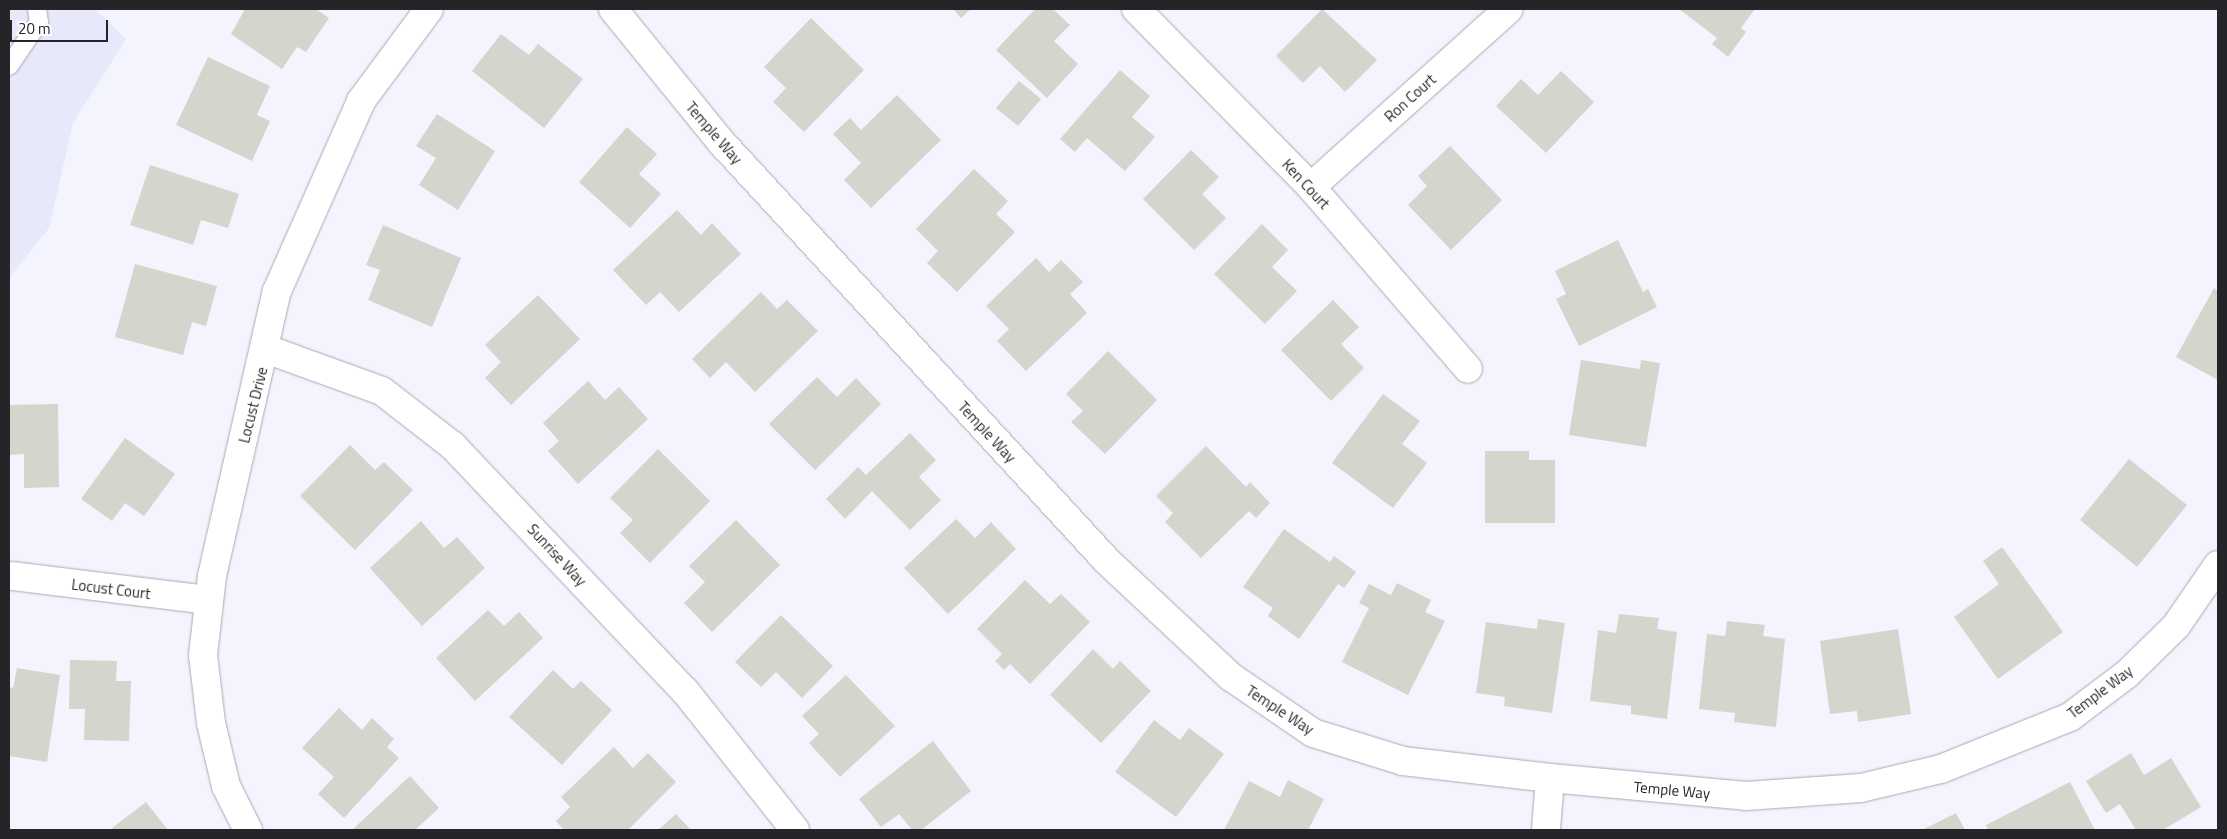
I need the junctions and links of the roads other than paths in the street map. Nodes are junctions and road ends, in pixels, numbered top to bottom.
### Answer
1 (37, 9) edge
2 (428, 9) edge
3 (613, 9) edge
4 (1136, 9) edge
5 (1509, 9) edge
6 (9, 66) edge
7 (1310, 187) junction
8 (266, 348) junction
9 (1468, 369) dead end
10 (2218, 565) edge
11 (13, 576) dead end
12 (208, 600) junction
13 (1550, 778) junction
14 (248, 830) edge
15 (795, 830) edge
16 (1546, 830) edge

1 - 6 lane
2 - 8 street, Locust Drive
3 - 13 street, Temple Way
4 - 7 street, Ken Court
5 - 7 street, Ron Court
7 - 9 street, Ken Court
8 - 12 street, Locust Drive
8 - 15 street, Sunrise Way
10 - 13 street, Temple Way
11 - 12 street, Locust Court
12 - 14 street, Locust Drive
13 - 16 street

